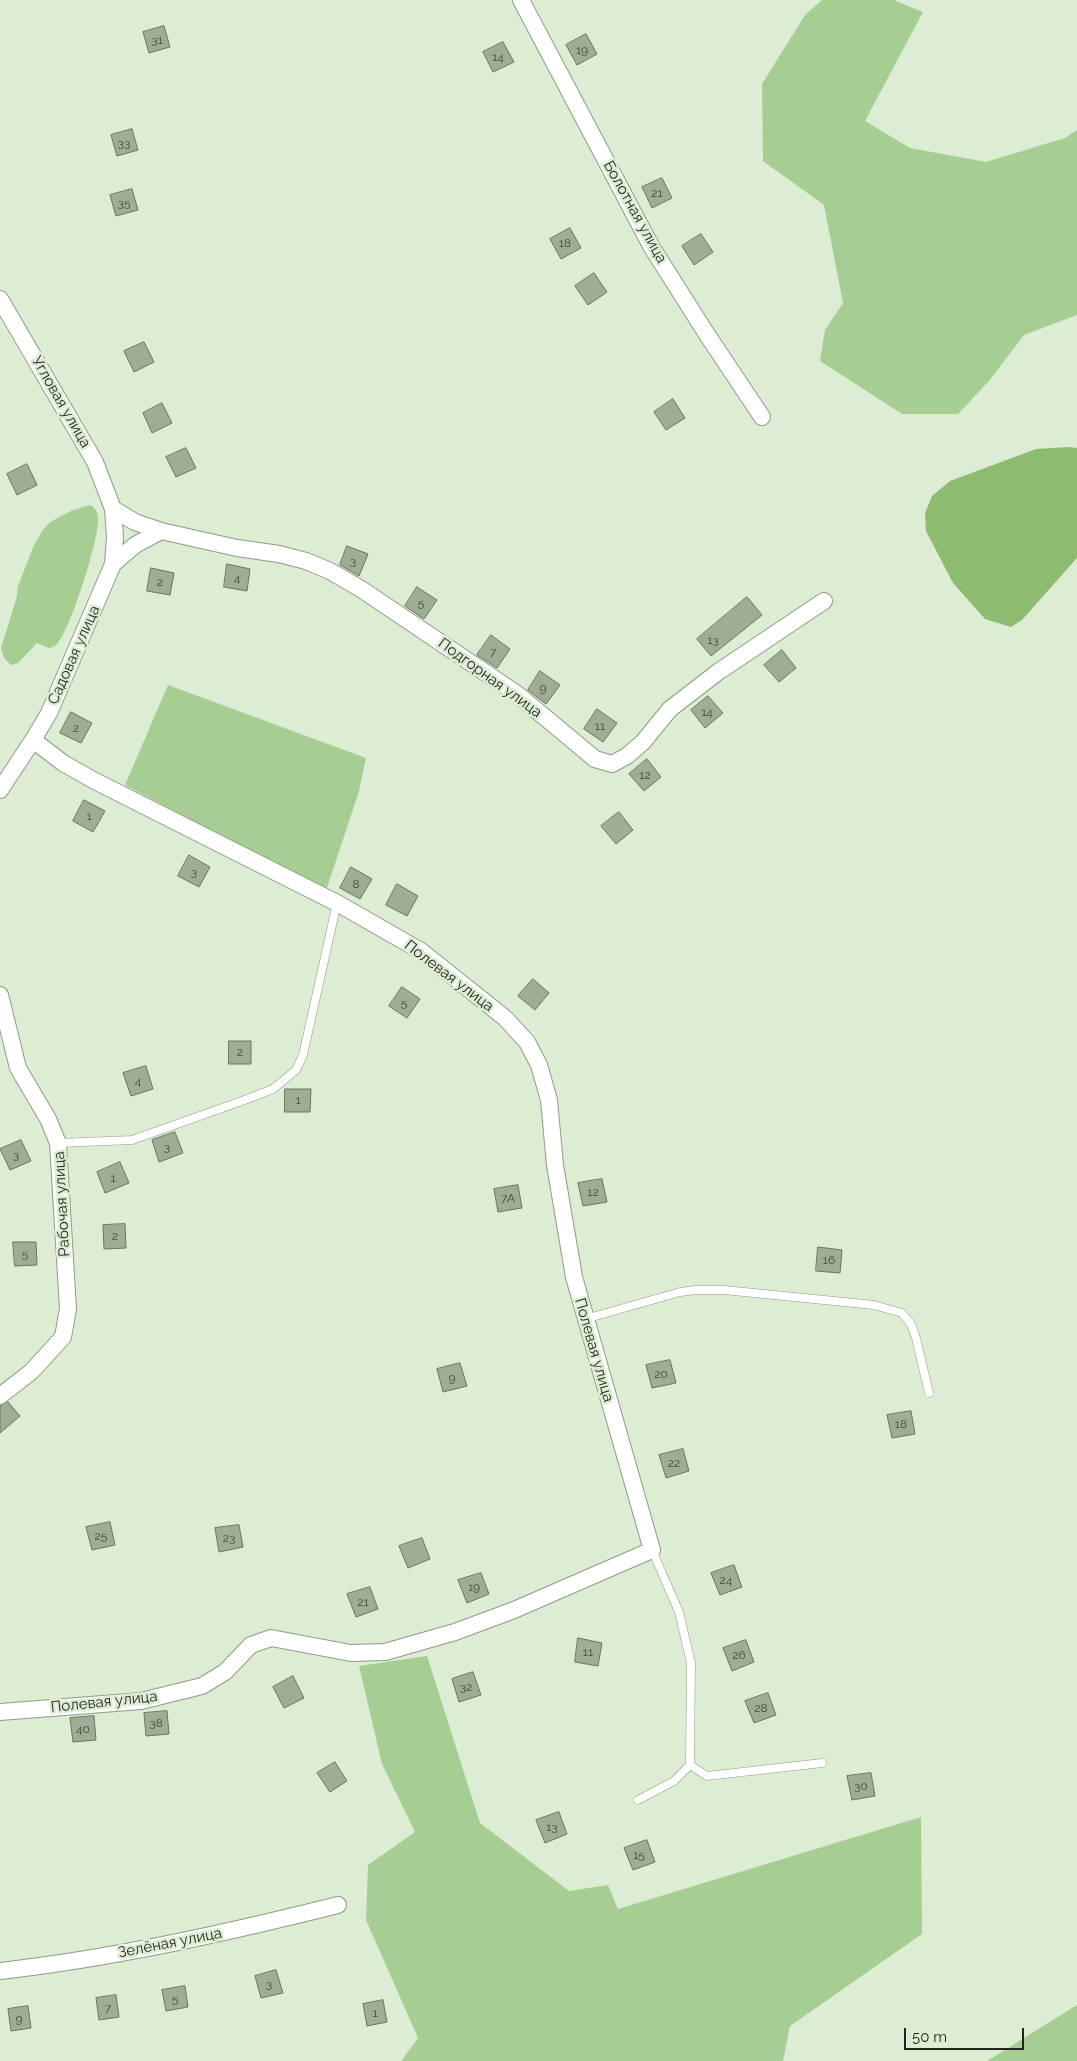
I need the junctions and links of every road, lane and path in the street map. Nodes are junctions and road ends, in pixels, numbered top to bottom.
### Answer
1 (521, 0) edge
2 (0, 299) edge
3 (762, 417) dead end
4 (113, 509) junction
5 (161, 531) junction
6 (113, 564) junction
7 (824, 602) dead end
8 (33, 740) junction
9 (0, 790) edge
10 (337, 903) junction
11 (0, 995) edge
12 (58, 1143) junction
13 (585, 1319) junction
14 (929, 1394) dead end
15 (0, 1396) edge
16 (652, 1550) junction
17 (0, 1712) edge
18 (822, 1763) dead end
19 (690, 1765) junction
20 (638, 1800) dead end
21 (338, 1905) dead end
22 (0, 1970) edge

1 - 3 street, Болотная улица
2 - 4 street, Угловая улица
4 - 5 street, Подгорная улица
4 - 6 street, Садовая улица
5 - 6 street
5 - 7 street, Подгорная улица
6 - 8 street, Садовая улица
8 - 9 street, Садовая улица
8 - 10 street, Полевая улица
10 - 12 lane
10 - 13 street, Полевая улица
11 - 12 street, Рабочая улица
12 - 15 street, Рабочая улица
13 - 14 lane
13 - 16 street, Полевая улица
16 - 17 street, Полевая улица
16 - 19 lane
18 - 19 lane
19 - 20 lane
21 - 22 street, Зелёная улица

